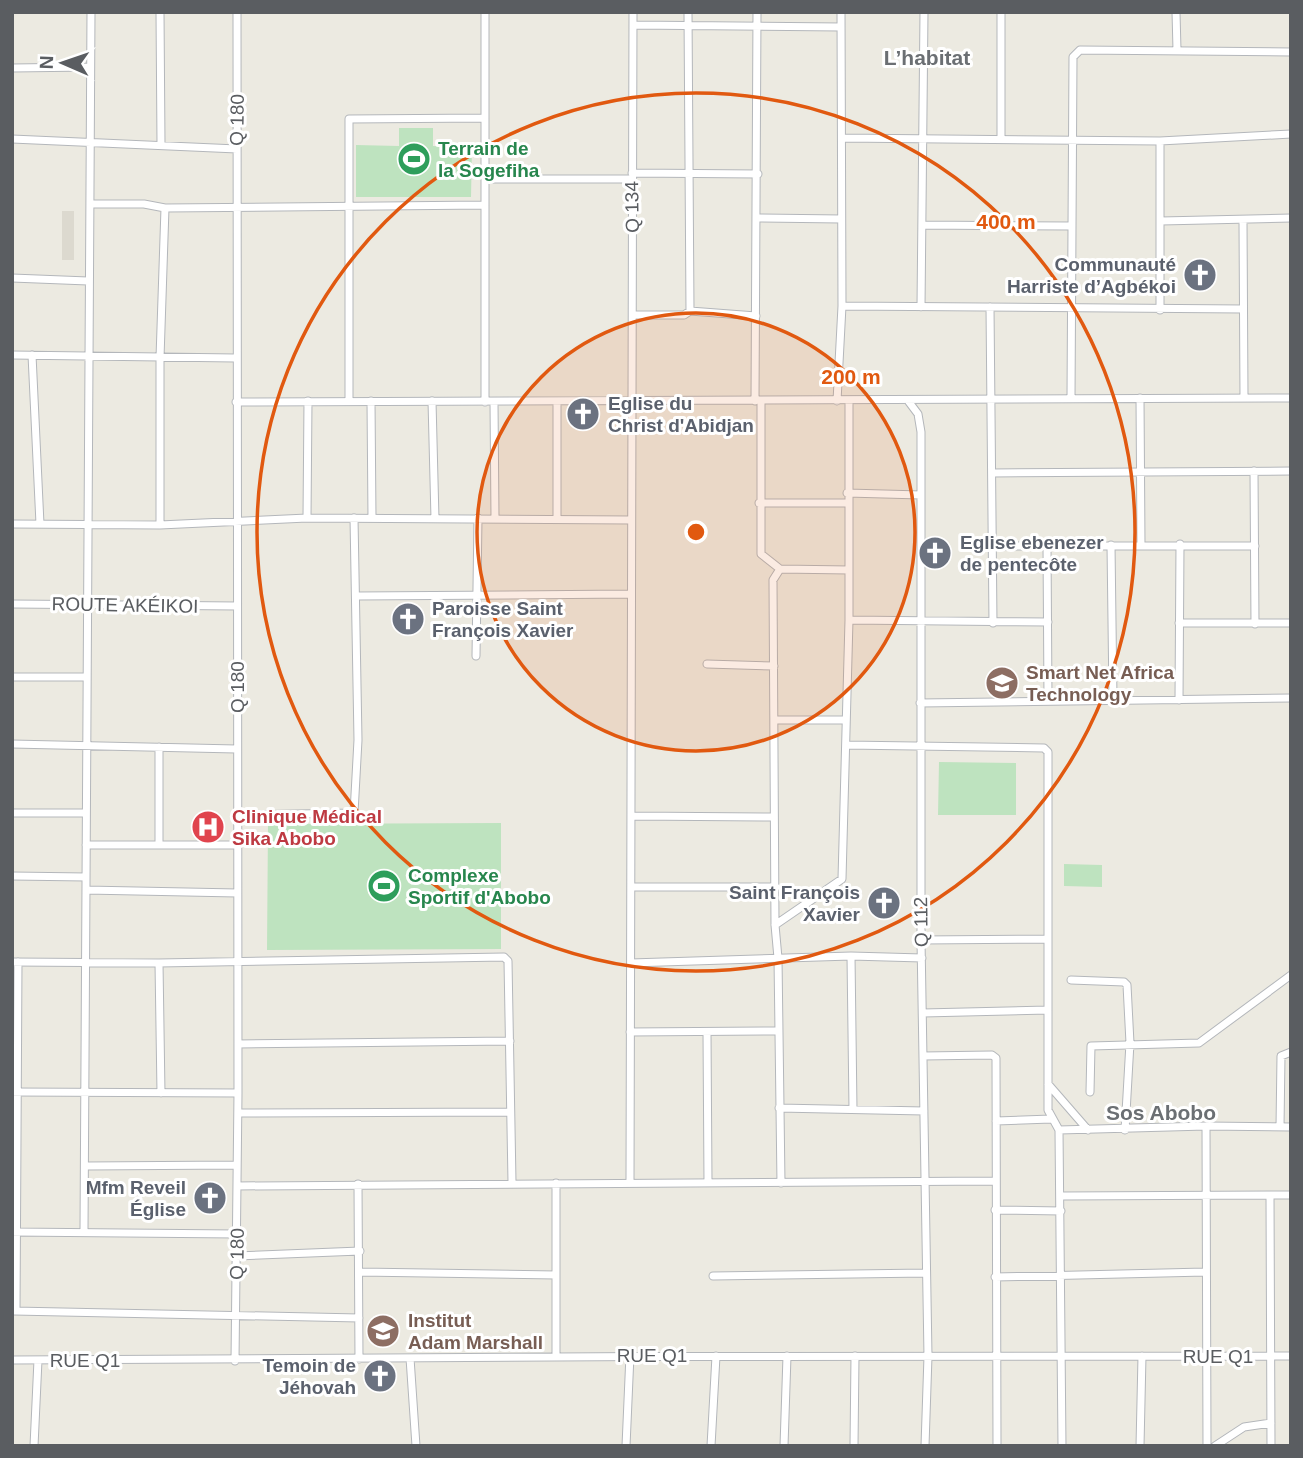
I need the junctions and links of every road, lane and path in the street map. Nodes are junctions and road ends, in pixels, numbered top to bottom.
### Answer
1 (91, 12) edge
2 (160, 12) edge
3 (237, 12) edge
4 (485, 12) edge
5 (633, 12) edge
6 (688, 12) edge
7 (757, 12) edge
8 (841, 12) edge
9 (923, 12) edge
10 (1001, 12) edge
11 (1176, 12) edge
12 (633, 24) junction
13 (688, 24) junction
14 (757, 26) junction
15 (841, 27) junction
16 (1177, 50) junction
17 (1291, 52) edge
18 (90, 67) junction
19 (12, 68) edge
20 (485, 118) junction
21 (1291, 134) edge
22 (842, 138) junction
23 (12, 139) edge
24 (923, 139) junction
25 (1001, 139) junction
26 (92, 141) junction
27 (1072, 141) junction
28 (1160, 141) junction
29 (161, 144) junction
30 (237, 149) junction
31 (758, 173) junction
32 (689, 174) junction
33 (632, 176) junction
34 (485, 179) junction
35 (91, 204) junction
36 (347, 205) junction
37 (485, 205) junction
38 (236, 207) junction
39 (165, 208) junction
40 (758, 218) junction
41 (1291, 218) edge
42 (841, 219) junction
43 (1161, 221) junction
44 (1243, 221) junction
45 (922, 225) junction
46 (1072, 226) junction
47 (12, 278) edge
48 (88, 281) junction
49 (842, 306) junction
50 (921, 307) junction
51 (990, 307) junction
52 (1072, 307) junction
53 (1243, 309) junction
54 (1160, 310) junction
55 (690, 311) junction
56 (634, 315) junction
57 (756, 316) junction
58 (12, 355) edge
59 (32, 355) junction
60 (87, 356) junction
61 (160, 358) junction
62 (235, 358) junction
63 (1244, 397) junction
64 (1140, 398) junction
65 (1291, 398) edge
66 (1071, 399) junction
67 (308, 401) junction
68 (349, 401) junction
69 (371, 401) junction
70 (432, 401) junction
71 (635, 401) junction
72 (758, 401) junction
73 (837, 401) junction
74 (990, 401) junction
75 (236, 402) junction
76 (485, 402) junction
77 (494, 402) junction
78 (557, 402) junction
79 (849, 402) junction
80 (909, 402) junction
81 (1141, 471) junction
82 (1254, 471) junction
83 (1291, 471) edge
84 (992, 473) junction
85 (847, 493) junction
86 (921, 495) junction
87 (759, 503) junction
88 (848, 503) junction
89 (307, 518) junction
90 (354, 518) junction
91 (372, 518) junction
92 (478, 518) junction
93 (495, 518) junction
94 (435, 519) junction
95 (557, 519) junction
96 (631, 520) junction
97 (236, 522) junction
98 (12, 524) edge
99 (40, 524) junction
100 (89, 524) junction
101 (160, 525) junction
102 (1141, 544) junction
103 (1180, 544) junction
104 (1047, 545) junction
105 (1111, 545) junction
106 (992, 546) junction
107 (1255, 546) junction
108 (780, 569) junction
109 (849, 570) junction
110 (631, 594) junction
111 (357, 596) junction
112 (476, 596) junction
113 (12, 604) edge
114 (88, 605) junction
115 (237, 606) junction
116 (849, 620) junction
117 (921, 620) junction
118 (1048, 622) junction
119 (1179, 622) junction
120 (993, 623) junction
121 (1291, 623) edge
122 (1255, 624) junction
123 (476, 656) dead end
124 (707, 664) dead end
125 (774, 666) junction
126 (12, 677) edge
127 (87, 677) junction
128 (1291, 698) edge
129 (1113, 699) junction
130 (1179, 699) junction
131 (1048, 700) junction
132 (920, 703) junction
133 (774, 720) junction
134 (845, 720) junction
135 (12, 744) edge
136 (86, 744) junction
137 (846, 746) junction
138 (920, 746) junction
139 (159, 747) junction
140 (236, 749) junction
141 (12, 813) edge
142 (86, 813) junction
143 (237, 814) junction
144 (632, 816) junction
145 (774, 817) junction
146 (86, 845) junction
147 (159, 845) junction
148 (237, 845) junction
149 (12, 876) edge
150 (86, 877) junction
151 (631, 887) junction
152 (776, 887) junction
153 (86, 890) junction
154 (237, 893) junction
155 (775, 925) junction
156 (1047, 939) junction
157 (921, 940) junction
158 (851, 956) junction
159 (778, 958) junction
160 (922, 958) junction
161 (15, 962) edge
162 (86, 962) junction
163 (238, 962) junction
164 (631, 962) junction
165 (159, 963) junction
166 (1291, 975) edge
167 (1071, 980) dead end
168 (15, 1007) edge
169 (1048, 1010) junction
170 (923, 1013) junction
171 (779, 1031) junction
172 (630, 1032) junction
173 (707, 1032) junction
174 (510, 1041) junction
175 (1130, 1043) junction
176 (238, 1044) junction
177 (1291, 1052) edge
178 (923, 1056) junction
179 (1048, 1084) junction
180 (15, 1092) edge
181 (87, 1093) junction
182 (160, 1093) junction
183 (238, 1093) junction
184 (1090, 1093) dead end
185 (779, 1108) junction
186 (853, 1109) junction
187 (924, 1111) junction
188 (510, 1112) junction
189 (238, 1113) junction
190 (1051, 1119) junction
191 (996, 1121) junction
192 (1206, 1126) junction
193 (1280, 1127) junction
194 (1291, 1127) edge
195 (1059, 1130) junction
196 (1088, 1130) junction
197 (1125, 1130) junction
198 (237, 1165) junction
199 (86, 1166) junction
200 (925, 1179) junction
201 (995, 1181) junction
202 (512, 1182) junction
203 (556, 1182) junction
204 (630, 1183) junction
205 (708, 1183) junction
206 (781, 1183) junction
207 (358, 1184) junction
208 (237, 1186) junction
209 (1291, 1195) edge
210 (1061, 1196) junction
211 (1270, 1196) junction
212 (1206, 1198) junction
213 (995, 1210) junction
214 (1060, 1211) junction
215 (15, 1232) edge
216 (84, 1233) junction
217 (237, 1234) junction
218 (360, 1251) junction
219 (236, 1256) junction
220 (360, 1272) junction
221 (1205, 1272) junction
222 (926, 1273) junction
223 (556, 1275) junction
224 (713, 1276) dead end
225 (1059, 1276) junction
226 (995, 1277) junction
227 (14, 1311) edge
228 (236, 1316) junction
229 (359, 1318) junction
230 (1205, 1354) junction
231 (556, 1355) junction
232 (630, 1355) junction
233 (716, 1356) junction
234 (787, 1356) junction
235 (855, 1356) junction
236 (928, 1356) junction
237 (1142, 1356) junction
238 (1271, 1356) junction
239 (1291, 1356) edge
240 (996, 1357) junction
241 (1063, 1357) junction
242 (410, 1358) junction
243 (359, 1359) junction
244 (12, 1360) edge
245 (38, 1360) junction
246 (235, 1361) junction
247 (1271, 1423) junction
248 (34, 1446) edge
249 (416, 1446) edge
250 (626, 1446) edge
251 (711, 1446) edge
252 (784, 1446) edge
253 (855, 1446) edge
254 (925, 1446) edge
255 (997, 1446) edge
256 (1062, 1446) edge
257 (1140, 1446) edge
258 (1207, 1446) edge
259 (1215, 1446) edge
260 (1271, 1446) edge

1 - 18 street
2 - 29 street
3 - 30 street, Q 180
4 - 20 street
5 - 12 street, Q 134
6 - 13 street
7 - 14 street
8 - 15 street
9 - 24 street
10 - 25 street
11 - 16 street
12 - 13 street
12 - 33 street, Q 134
13 - 14 street
13 - 32 street
14 - 15 street
14 - 31 street
15 - 22 street
16 - 17 street
16 - 27 street
18 - 19 street
18 - 26 street
20 - 34 street
20 - 36 street
21 - 28 street
22 - 24 street
22 - 42 street
23 - 26 street
24 - 25 street
24 - 45 street
25 - 27 street
26 - 29 street
26 - 35 street
27 - 28 street
27 - 46 street
28 - 43 street
29 - 30 street
30 - 38 street, Q 180
31 - 32 street
31 - 40 street
32 - 33 street
32 - 55 street
33 - 34 street
33 - 56 street, Q 134
34 - 37 street
35 - 39 street
35 - 48 street
36 - 37 street
36 - 38 street
36 - 68 street
37 - 76 street
38 - 39 street
38 - 62 street, Q 180
39 - 61 street
40 - 42 street
40 - 57 street
41 - 44 street
42 - 49 street
43 - 44 street
43 - 54 street
44 - 53 street
45 - 46 street
45 - 50 street
46 - 52 street
47 - 48 street
48 - 60 street
49 - 50 street
49 - 73 street
50 - 51 street
51 - 52 street
51 - 74 street
52 - 54 street
52 - 66 street
53 - 54 street
53 - 63 street
55 - 56 street
55 - 57 street
56 - 71 street, Q 134
57 - 72 street
58 - 59 street
59 - 60 street
59 - 99 street
60 - 61 street
60 - 100 street
61 - 62 street
61 - 101 street
62 - 75 street, Q 180
63 - 64 street
63 - 65 street
64 - 66 street
64 - 81 street
66 - 74 street
67 - 68 street
67 - 75 street
67 - 89 street
68 - 69 street
69 - 70 street
69 - 91 street
70 - 76 street
70 - 94 street
71 - 72 street
71 - 78 street
71 - 96 street, Q 134
72 - 73 street
72 - 87 street
73 - 79 street
74 - 80 street
74 - 84 street
75 - 97 street, Q 180
76 - 77 street
77 - 78 street
77 - 93 street
78 - 95 street
79 - 80 street
79 - 85 street
80 - 86 street, Q 112
81 - 82 street
81 - 84 street
81 - 102 street
82 - 83 street
82 - 107 street
84 - 106 street
85 - 86 street
85 - 88 street
86 - 117 street, Q 112
87 - 88 street
87 - 108 street
88 - 109 street
89 - 90 street
89 - 97 street
90 - 91 street
90 - 111 street
91 - 94 street
92 - 93 street
92 - 94 street
92 - 112 street
93 - 95 street
95 - 96 street
96 - 110 street, Q 134
97 - 101 street
97 - 115 street, Q 180
98 - 99 street
99 - 100 street
100 - 101 street
100 - 114 street
102 - 103 street
102 - 105 street
103 - 107 street
103 - 119 street
104 - 105 street
104 - 106 street
104 - 118 street
105 - 129 street
106 - 120 street
107 - 122 street
108 - 109 street
108 - 125 street
109 - 116 street
110 - 112 street
110 - 144 street, Q 134
111 - 112 street
111 - 143 street
112 - 123 street
113 - 114 street, ROUTE AKÉIKOI
114 - 115 street, ROUTE AKÉIKOI
114 - 127 street
115 - 140 street, Q 180
116 - 117 street
116 - 134 street
117 - 120 street
117 - 132 street, Q 112
118 - 120 street
118 - 131 street
119 - 122 street
119 - 130 street
121 - 122 street
124 - 125 street
125 - 133 street
126 - 127 street
127 - 136 street
128 - 130 street
129 - 130 street
129 - 131 street
131 - 132 street
132 - 138 street, Q 112
133 - 134 street
133 - 145 street
134 - 137 street
135 - 136 street
136 - 139 street
136 - 142 street
137 - 138 street
137 - 155 street
138 - 156 street
138 - 157 street, Q 112
139 - 140 street
139 - 147 street
140 - 143 street, Q 180
141 - 142 street
142 - 146 street
143 - 148 street, Q 180
144 - 145 street
144 - 151 street, Q 134
145 - 152 street
146 - 147 street
146 - 150 street
147 - 148 street
148 - 154 street, Q 180
149 - 150 street
150 - 153 street
151 - 152 street
151 - 164 street, Q 134
152 - 155 street
153 - 154 street
153 - 162 street
154 - 163 street, Q 180
155 - 159 street
156 - 157 street
156 - 169 street
157 - 160 street, Q 112
158 - 159 street
158 - 160 street
158 - 186 street
159 - 164 street
159 - 171 street
160 - 170 street, Q 112
161 - 162 street
161 - 168 street
162 - 165 street
162 - 181 street
163 - 165 street
163 - 174 street
163 - 176 street, Q 180
164 - 172 street, Q 134
165 - 182 street
166 - 175 street
167 - 175 street
168 - 180 street
169 - 170 street
169 - 179 street
170 - 178 street, Q 112
171 - 173 street
171 - 185 street
172 - 173 street
172 - 204 street, Q 134
173 - 205 street
174 - 176 street
174 - 188 street
175 - 184 street
175 - 197 street
176 - 183 street, Q 180
177 - 193 street
178 - 187 street, Q 112
178 - 191 street
179 - 190 street
179 - 196 street
180 - 181 street
180 - 215 street
181 - 182 street
181 - 199 street
182 - 183 street
183 - 189 street, Q 180
185 - 186 street
185 - 206 street
186 - 187 street
187 - 200 street, Q 112
188 - 189 street
188 - 202 street
189 - 198 street, Q 180
190 - 191 street
190 - 195 street
191 - 201 street
192 - 193 street
192 - 197 street
192 - 212 street
193 - 194 street
195 - 196 street
195 - 210 street
196 - 197 street
198 - 199 street
198 - 208 street, Q 180
199 - 216 street
200 - 201 street
200 - 206 street
200 - 222 street, Q 112
201 - 213 street
202 - 203 street
202 - 207 street
203 - 204 street
203 - 223 street
204 - 205 street
205 - 206 street
207 - 208 street
207 - 218 street
208 - 217 street, Q 180
209 - 211 street
210 - 212 street
210 - 214 street
211 - 212 street
211 - 238 street
212 - 221 street
213 - 214 street
213 - 226 street
214 - 225 street
215 - 216 street
215 - 227 street
216 - 217 street
217 - 219 street, Q 180
218 - 219 street
218 - 220 street
219 - 228 street, Q 180
220 - 223 street
220 - 229 street
221 - 225 street
221 - 230 street
222 - 224 street
222 - 236 street, Q 112
223 - 231 street
225 - 226 street
225 - 241 street
226 - 240 street
227 - 228 street
228 - 229 street
228 - 246 street, Q 180
229 - 243 street
230 - 237 street, RUE Q1
230 - 238 street, RUE Q1
230 - 258 street
231 - 232 street, RUE Q1
231 - 242 street, RUE Q1
232 - 233 street, RUE Q1
232 - 250 street
233 - 234 street, RUE Q1
233 - 251 street
234 - 235 street, RUE Q1
234 - 252 street
235 - 236 street, RUE Q1
235 - 253 street
236 - 240 street, RUE Q1
236 - 254 street, Q 112
237 - 241 street, RUE Q1
237 - 257 street
238 - 239 street, RUE Q1
238 - 247 street
240 - 241 street, RUE Q1
240 - 255 street
241 - 256 street
242 - 243 street, RUE Q1
242 - 249 street
243 - 246 street, RUE Q1
244 - 245 street, RUE Q1
245 - 246 street, RUE Q1
245 - 248 street
247 - 259 street
247 - 260 street

